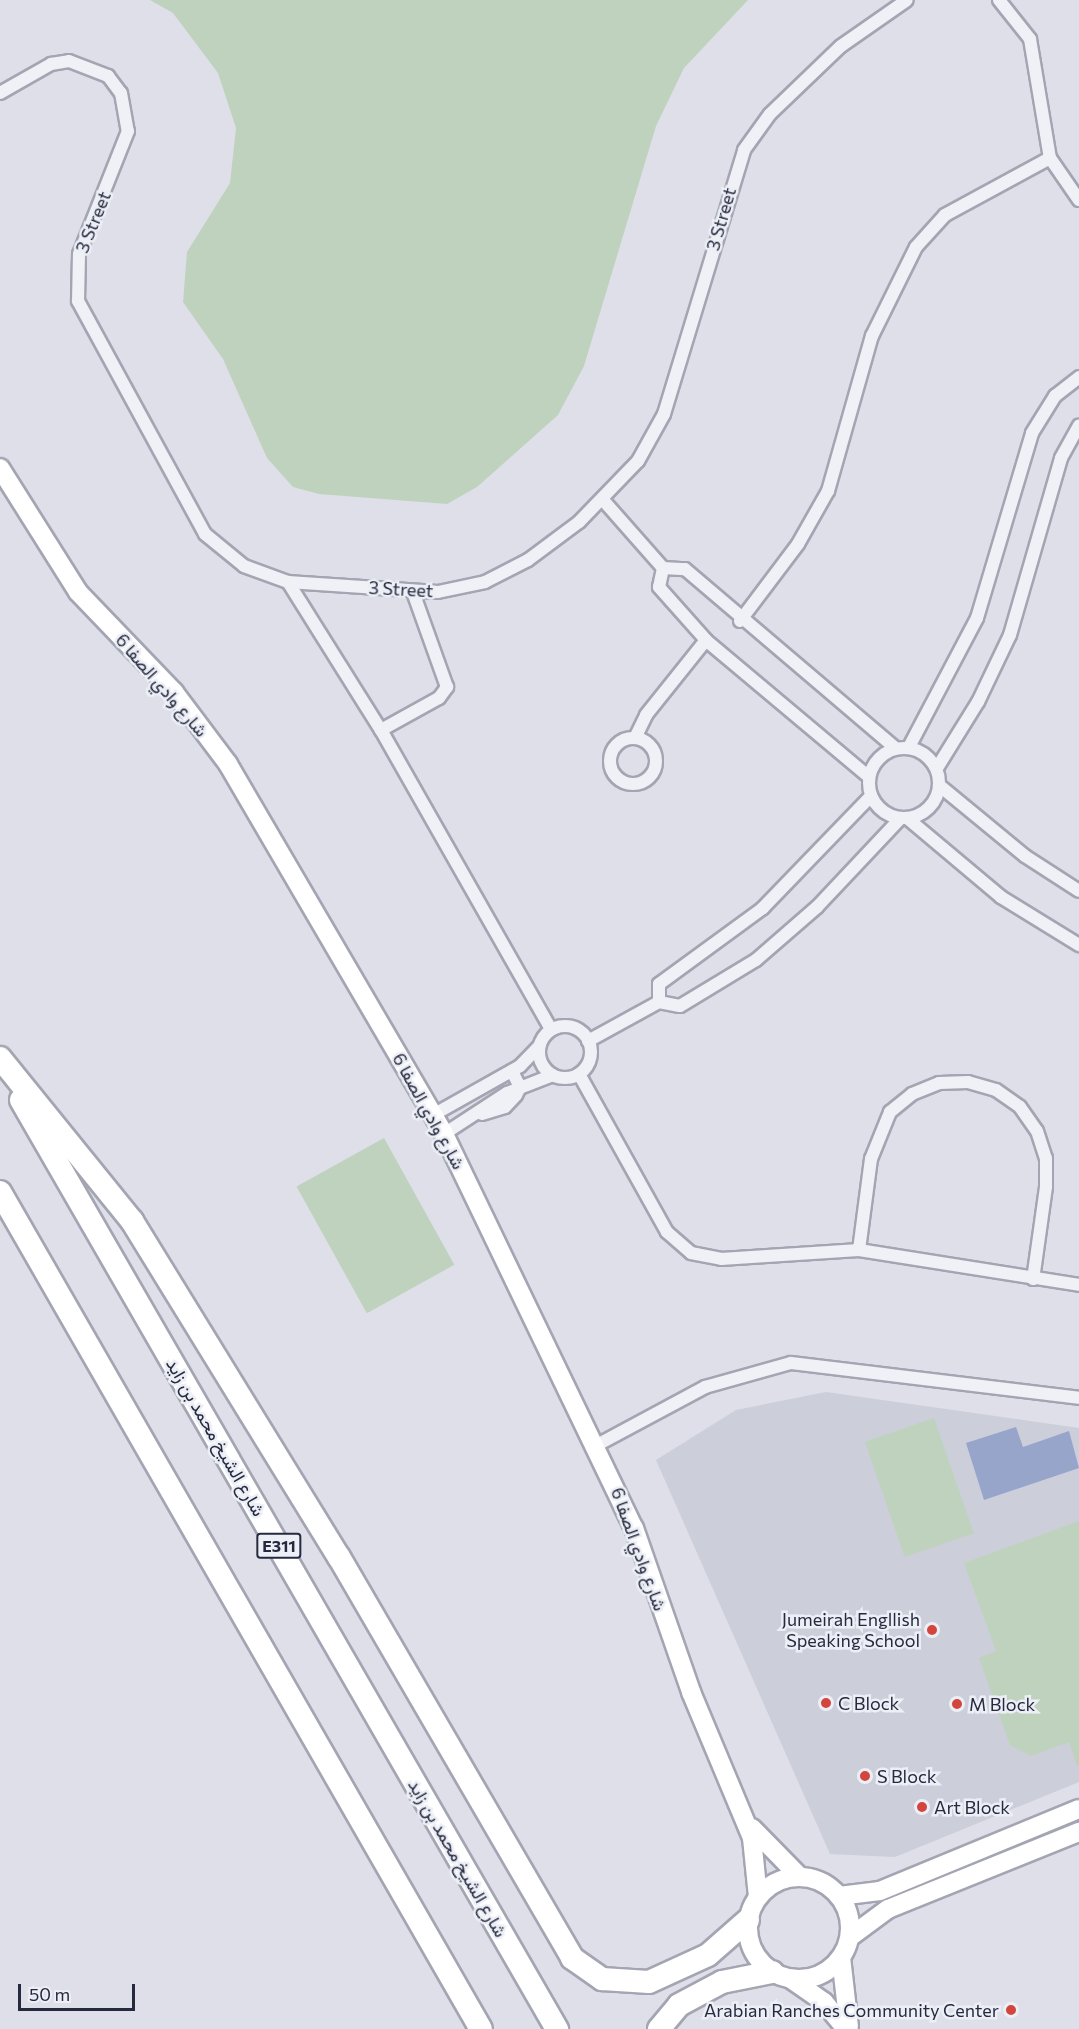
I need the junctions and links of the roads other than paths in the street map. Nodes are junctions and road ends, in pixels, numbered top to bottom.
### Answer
1 (907, 0) edge
2 (999, 0) edge
3 (0, 93) edge
4 (1050, 158) junction
5 (1079, 200) edge
6 (1079, 377) edge
7 (1079, 426) edge
8 (0, 468) edge
9 (603, 500) junction
10 (663, 568) junction
11 (288, 582) junction
12 (413, 591) junction
13 (740, 621) junction
14 (706, 640) junction
15 (381, 730) junction
16 (635, 738) dead end
17 (909, 747) junction
18 (895, 748) junction
19 (937, 768) junction
20 (869, 777) junction
21 (940, 786) junction
22 (872, 796) junction
23 (904, 818) junction
24 (1079, 891) edge
25 (1079, 945) edge
26 (659, 1002) junction
27 (551, 1029) junction
28 (588, 1041) junction
29 (539, 1046) junction
30 (0, 1058) edge
31 (0, 1063) edge
32 (512, 1071) junction
33 (579, 1074) junction
34 (553, 1075) junction
35 (520, 1087) junction
36 (467, 1096) junction
37 (433, 1115) junction
38 (478, 1115) junction
39 (444, 1134) junction
40 (0, 1192) edge
41 (859, 1250) junction
42 (1033, 1279) junction
43 (1079, 1285) edge
44 (1079, 1398) edge
45 (597, 1445) junction
46 (1079, 1809) edge
47 (745, 1819) junction
48 (1079, 1832) edge
49 (800, 1876) junction
50 (839, 1896) junction
51 (758, 1897) junction
52 (748, 1920) junction
53 (850, 1937) junction
54 (841, 1958) junction
55 (684, 1967) junction
56 (782, 1975) junction
57 (699, 1994) junction
58 (481, 2029) edge
59 (557, 2029) edge
60 (660, 2029) edge
61 (848, 2029) edge

1 - 9 street, 3 Street
2 - 4 street
3 - 11 street, 3 Street
4 - 5 street
4 - 13 street
6 - 17 street
7 - 19 street
8 - 37 main road, شارع وادي الصفا 6
9 - 10 street
9 - 12 street, 3 Street
10 - 13 street
10 - 14 street
11 - 12 street, 3 Street
11 - 15 street
12 - 15 street
13 - 18 street
14 - 16 street
14 - 20 street
15 - 27 street
17 - 18 street
17 - 19 street
18 - 20 street
19 - 21 street
20 - 22 street
21 - 23 street
21 - 24 street
22 - 23 street
22 - 26 street
23 - 25 street
23 - 26 street
26 - 28 street
27 - 28 street
27 - 29 street
28 - 33 street
29 - 32 street
29 - 34 street
30 - 55 highway
31 - 59 highway, شارع الشيخ محمد بن زايد / E311
32 - 35 street
32 - 36 street
33 - 34 street
33 - 41 street
34 - 35 street
35 - 38 street
36 - 37 street
36 - 38 street
37 - 39 main road, شارع وادي الصفا 6
38 - 39 street
39 - 45 main road, شارع وادي الصفا 6
40 - 58 highway
41 - 42 street
41 - 42 street
42 - 43 street
44 - 45 street
45 - 47 main road, شارع وادي الصفا 6
46 - 50 main road
47 - 49 main road, شارع وادي الصفا 6
47 - 51 main road, شارع وادي الصفا 6
48 - 53 main road
49 - 50 main road
49 - 51 main road
50 - 53 main road
51 - 52 main road
52 - 55 highway
52 - 56 main road
53 - 54 main road
54 - 56 main road
54 - 61 main road
55 - 57 highway
56 - 57 highway
56 - 61 main road
57 - 60 highway

